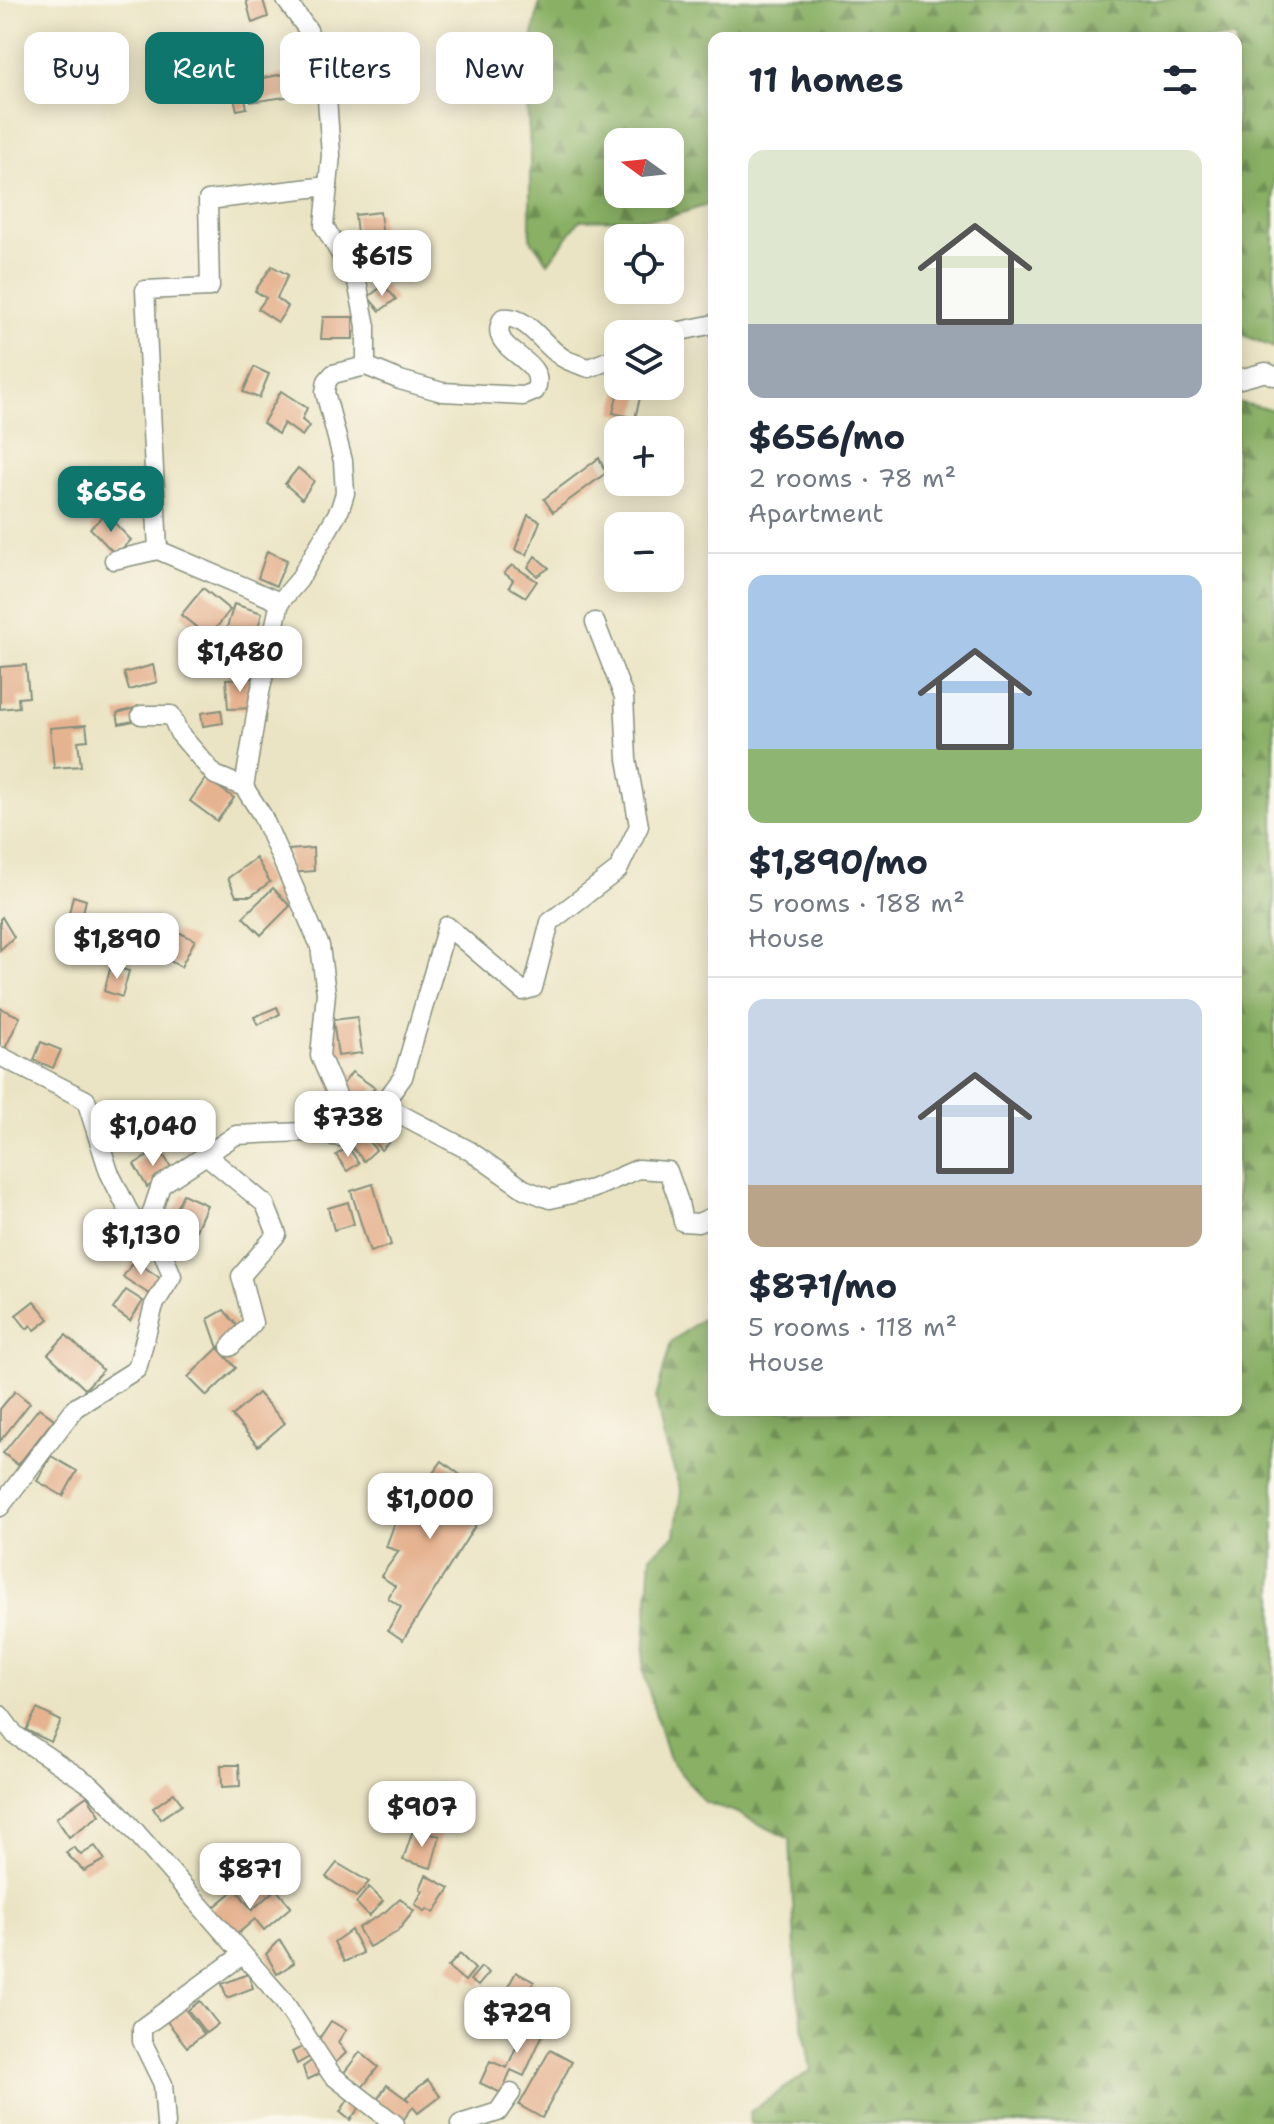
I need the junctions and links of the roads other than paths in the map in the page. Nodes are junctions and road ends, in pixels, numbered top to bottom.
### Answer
1 (286, 0) edge
2 (328, 186) junction
3 (708, 325) edge
4 (684, 330) edge
5 (604, 362) edge
6 (366, 366) junction
7 (1274, 376) edge
8 (1242, 378) edge
9 (158, 550) junction
10 (114, 560) dead end
11 (280, 602) junction
12 (595, 622) dead end
13 (141, 715) dead end
14 (244, 787) junction
15 (0, 1056) edge
16 (375, 1115) junction
17 (342, 1137) junction
18 (206, 1155) junction
19 (708, 1219) edge
20 (145, 1233) junction
21 (230, 1347) dead end
22 (0, 1507) edge
23 (0, 1715) edge
24 (242, 1955) junction
25 (511, 2093) dead end
26 (166, 2124) edge
27 (395, 2124) edge
28 (460, 2124) edge

1 - 2 street
2 - 6 street
2 - 9 street
3 - 4 street
5 - 6 street
6 - 11 street
7 - 8 street
9 - 10 street
9 - 11 street
11 - 14 street
12 - 16 street
13 - 14 street
14 - 17 street
15 - 20 street
16 - 17 street
16 - 19 street
17 - 18 street
18 - 20 street
18 - 21 street
20 - 22 street
23 - 24 street
24 - 26 street
24 - 27 street
25 - 28 street

